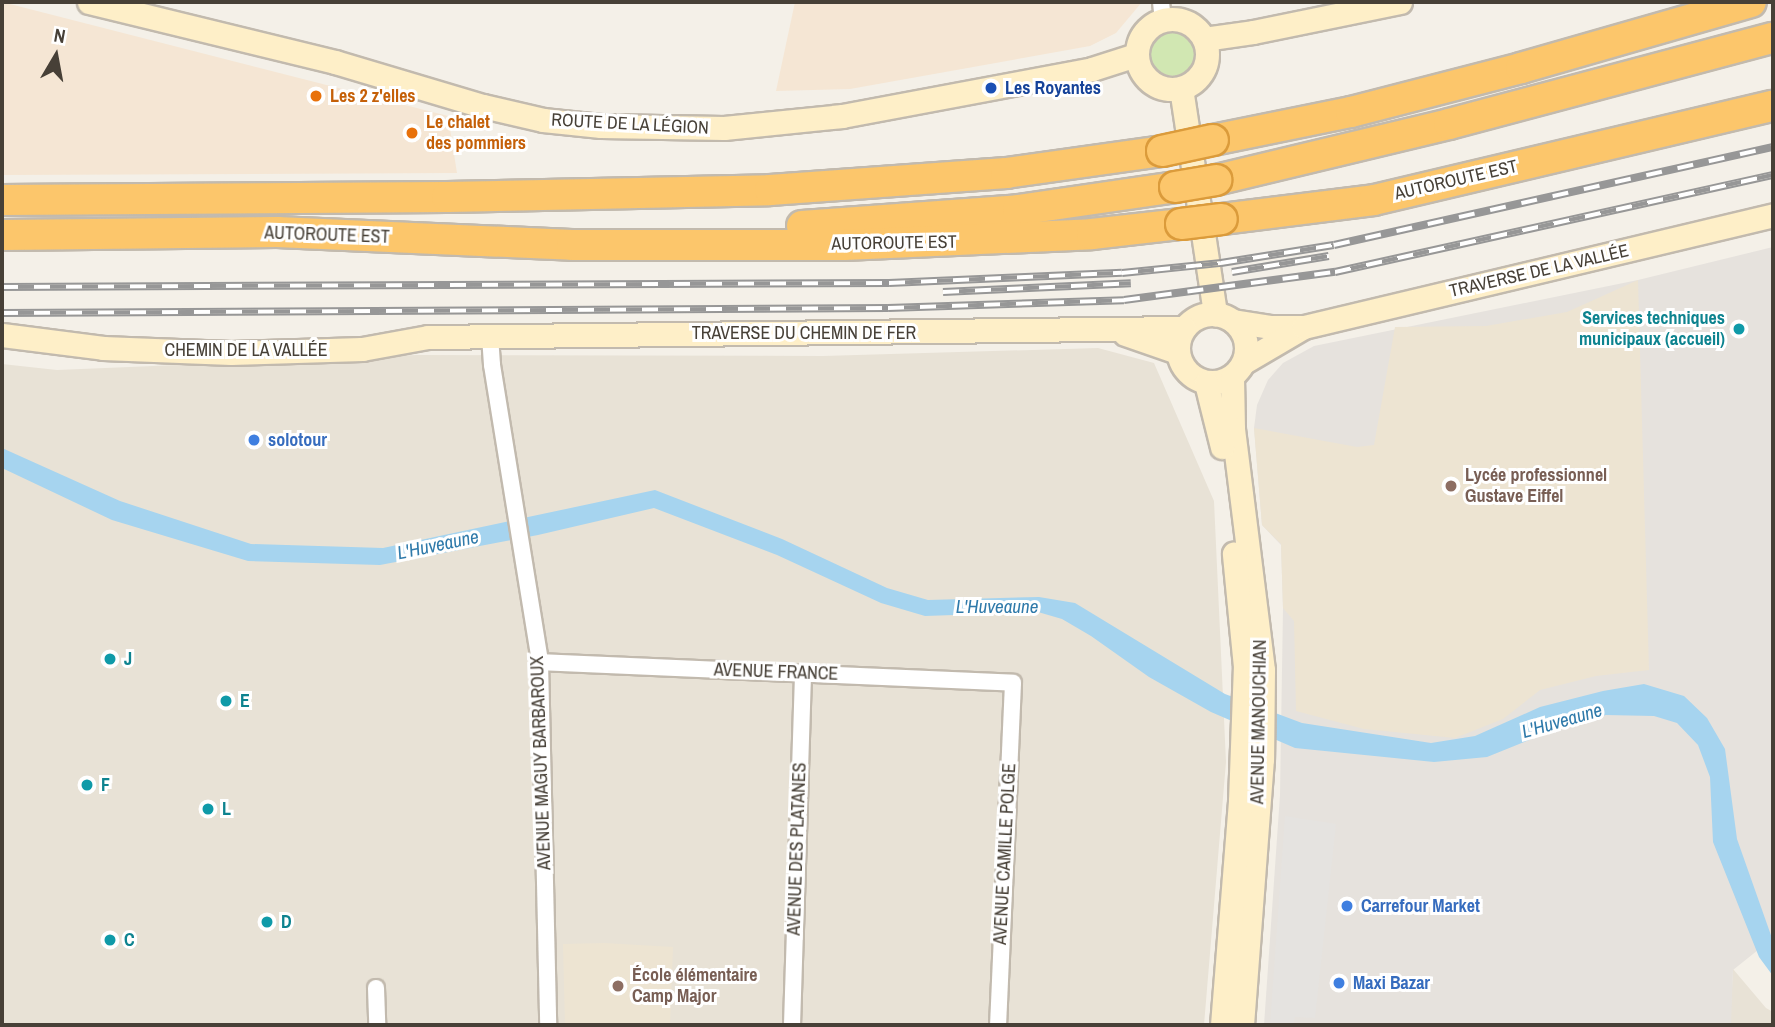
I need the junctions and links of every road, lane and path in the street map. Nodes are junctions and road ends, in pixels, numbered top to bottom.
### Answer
1 (89, 2) edge
2 (1401, 2) edge
3 (1751, 2) edge
4 (1773, 4) edge
5 (1162, 11) edge
6 (1204, 38) junction
7 (1773, 38) edge
8 (1136, 55) junction
9 (1521, 68) junction
10 (1181, 88) junction
11 (1773, 106) edge
12 (2, 200) edge
13 (1773, 215) edge
14 (277, 232) junction
15 (2, 235) edge
16 (1224, 318) junction
17 (1304, 327) junction
18 (1184, 328) junction
19 (1119, 331) junction
20 (2, 335) edge
21 (490, 336) junction
22 (1177, 352) junction
23 (1238, 370) junction
24 (1206, 383) junction
25 (1231, 463) junction
26 (540, 662) junction
27 (803, 673) junction
28 (1013, 683) joint
29 (1252, 756) junction
30 (376, 988) dead end
31 (377, 1025) edge
32 (548, 1025) edge
33 (792, 1025) edge
34 (998, 1025) edge
35 (1222, 1025) edge
36 (1242, 1025) edge

1 - 8 main road, ROUTE DE LA LÉGION
2 - 6 main road
3 - 9 highway, AUTOROUTE EST
4 - 9 highway
5 - 6 main road
5 - 8 main road
6 - 10 main road
7 - 14 highway, bridge
8 - 10 main road
9 - 12 highway, AUTOROUTE EST, bridge
10 - 16 main road
11 - 14 highway, AUTOROUTE EST, bridge
13 - 17 main road, TRAVERSE DE LA VALLÉE
14 - 15 highway, AUTOROUTE EST
16 - 17 main road, TRAVERSE DE LA VALLÉE
16 - 18 main road
16 - 23 main road
17 - 23 main road, TRAVERSE DE LA VALLÉE
18 - 19 main road, TRAVERSE DU CHEMIN DE FER
18 - 22 main road
19 - 21 main road, TRAVERSE DU CHEMIN DE FER
19 - 22 main road, TRAVERSE DU CHEMIN DE FER
20 - 21 main road, CHEMIN DE LA VALLÉE
21 - 26 street, AVENUE MAGUY BARBAROUX
22 - 24 main road
23 - 24 main road
23 - 25 main road, AVENUE MANOUCHIAN
24 - 25 main road, AVENUE MANOUCHIAN
25 - 29 main road, AVENUE MANOUCHIAN
26 - 27 street, AVENUE FRANCE
26 - 32 street, AVENUE MAGUY BARBAROUX
27 - 28 street, AVENUE FRANCE
27 - 33 street, AVENUE DES PLATANES
28 - 34 street, AVENUE CAMILLE POLGE
29 - 35 main road, AVENUE MANOUCHIAN
29 - 36 main road, AVENUE MANOUCHIAN
30 - 31 street

